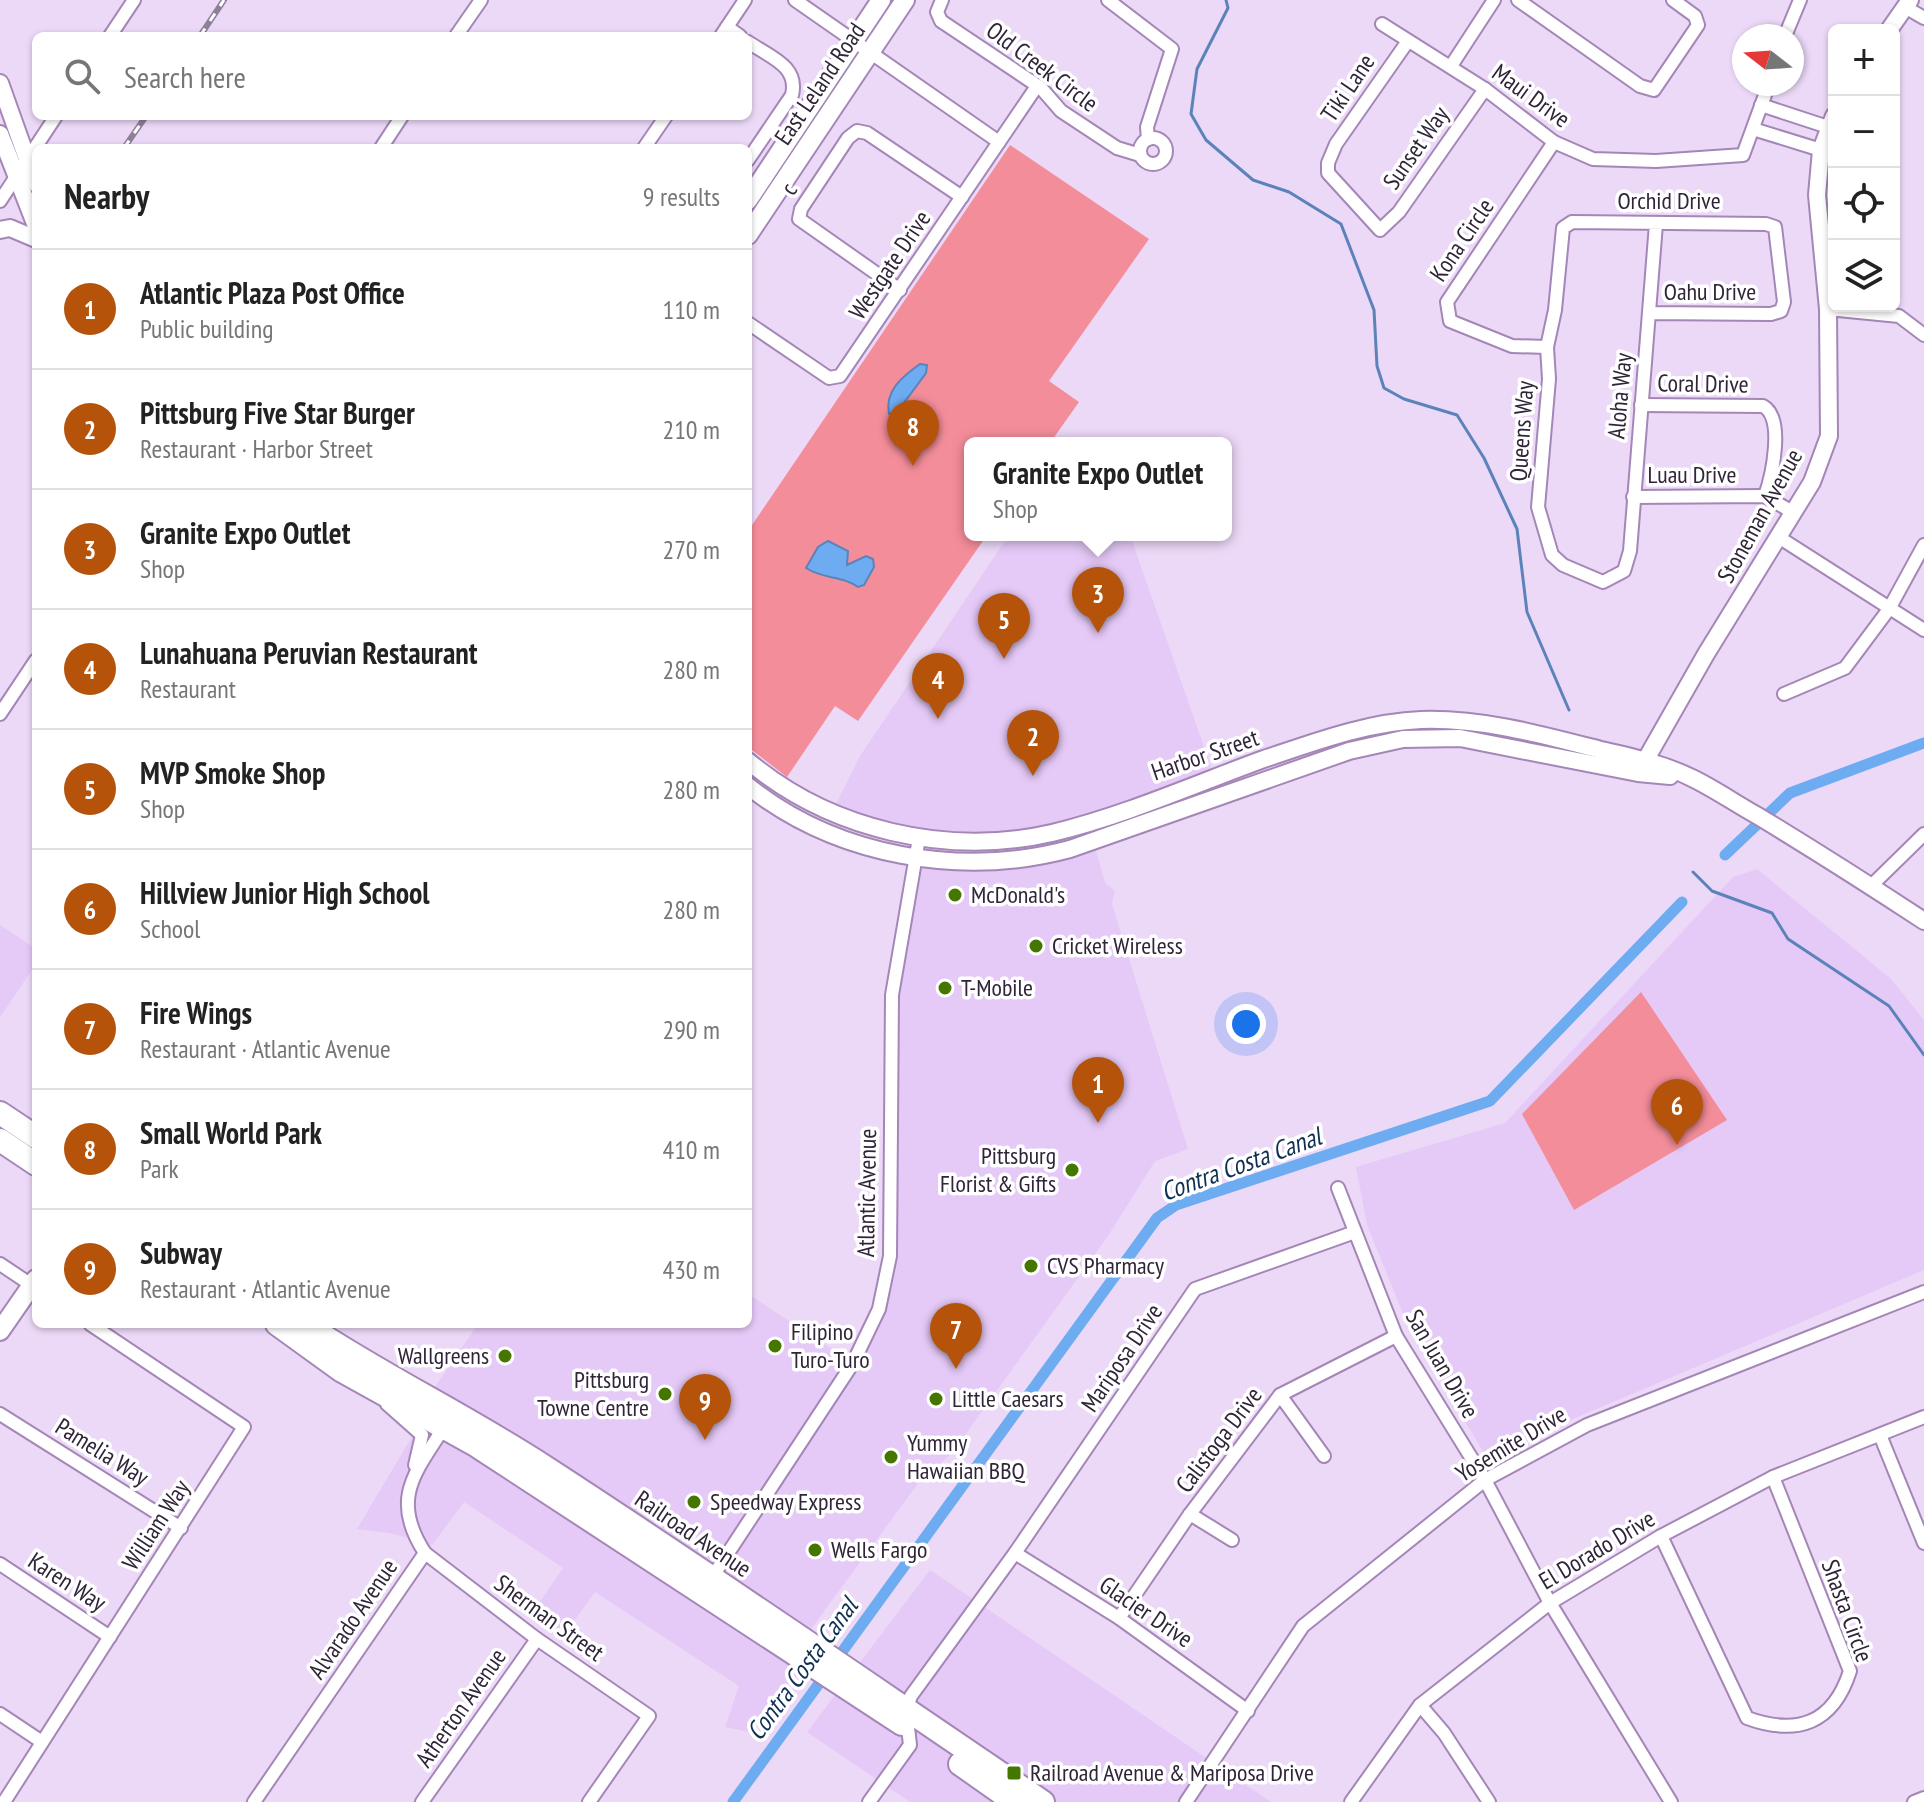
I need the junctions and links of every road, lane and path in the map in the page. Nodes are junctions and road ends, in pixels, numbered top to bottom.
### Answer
1 (134, 0) edge
2 (481, 0) edge
3 (745, 0) edge
4 (795, 0) edge
5 (881, 0) edge
6 (905, 0) edge
7 (942, 0) edge
8 (1108, 0) edge
9 (1494, 0) edge
10 (1518, 0) edge
11 (1673, 0) edge
12 (1800, 0) edge
13 (1907, 4) edge
14 (1924, 18) edge
15 (1382, 24) dead end
16 (1790, 24) edge
17 (1893, 24) edge
18 (724, 31) edge
19 (113, 32) edge
20 (459, 32) edge
21 (1408, 41) junction
22 (752, 45) edge
23 (861, 48) junction
24 (1451, 66) junction
25 (0, 83) edge
26 (1037, 86) junction
27 (1485, 89) junction
28 (1764, 96) edge
29 (1761, 105) junction
30 (53, 120) edge
31 (399, 120) edge
32 (663, 120) edge
33 (1828, 120) edge
34 (1753, 129) junction
35 (1828, 130) edge
36 (0, 134) edge
37 (1148, 139) junction
38 (999, 142) junction
39 (1554, 142) junction
40 (36, 144) edge
41 (384, 144) edge
42 (647, 144) edge
43 (32, 150) edge
44 (1821, 150) junction
45 (752, 154) edge
46 (1140, 155) junction
47 (26, 159) junction
48 (32, 174) edge
49 (15, 179) junction
50 (752, 195) edge
51 (962, 197) junction
52 (0, 201) edge
53 (32, 217) edge
54 (1656, 224) junction
55 (1775, 227) joint
56 (752, 228) edge
57 (1563, 228) joint
58 (0, 230) edge
59 (1380, 230) joint
60 (32, 237) edge
61 (900, 290) junction
62 (1828, 309) edge
63 (1828, 312) edge
64 (1858, 312) edge
65 (1649, 313) junction
66 (752, 326) edge
67 (1924, 335) edge
68 (1547, 347) junction
69 (1641, 405) junction
70 (1765, 496) junction
71 (1633, 497) junction
72 (1794, 513) junction
73 (1780, 538) junction
74 (1924, 545) edge
75 (1624, 571) joint
76 (1889, 609) junction
77 (1924, 630) edge
78 (32, 666) edge
79 (1784, 694) dead end
80 (0, 714) edge
81 (752, 764) edge
82 (1642, 767) junction
83 (752, 788) edge
84 (1078, 826) junction
85 (1924, 834) edge
86 (919, 838) junction
87 (1084, 844) junction
88 (914, 857) junction
89 (1871, 886) junction
90 (1924, 921) edge
91 (0, 1113) edge
92 (32, 1134) edge
93 (0, 1140) edge
94 (32, 1161) edge
95 (1338, 1188) dead end
96 (1355, 1232) junction
97 (0, 1264) edge
98 (32, 1282) edge
99 (32, 1288) edge
100 (1924, 1292) edge
101 (96, 1328) edge
102 (283, 1328) edge
103 (311, 1328) edge
104 (0, 1331) edge
105 (1396, 1336) junction
106 (375, 1389) junction
107 (1280, 1395) junction
108 (0, 1414) edge
109 (1924, 1417) edge
110 (449, 1419) junction
111 (1880, 1435) junction
112 (1324, 1456) dead end
113 (1773, 1477) junction
114 (411, 1480) junction
115 (1485, 1480) junction
116 (1190, 1514) junction
117 (181, 1528) junction
118 (1661, 1536) junction
119 (1232, 1540) dead end
120 (1924, 1543) edge
121 (425, 1553) junction
122 (1015, 1553) junction
123 (0, 1564) edge
124 (707, 1585) junction
125 (1550, 1603) junction
126 (1119, 1618) junction
127 (110, 1637) junction
128 (537, 1639) junction
129 (1420, 1705) junction
130 (1248, 1711) junction
131 (0, 1714) edge
132 (907, 1719) junction
133 (42, 1742) junction
134 (1924, 1798) edge
135 (4, 1802) edge
136 (254, 1802) edge
137 (422, 1802) edge
138 (589, 1802) edge
139 (869, 1802) edge
140 (1014, 1802) edge
141 (1043, 1802) edge
142 (1186, 1802) edge
143 (1351, 1802) edge
144 (1489, 1802) edge
145 (1671, 1802) edge
146 (1914, 1802) edge

1 - 19 street
2 - 20 street
3 - 18 street
4 - 23 street
5 - 23 main road, East Leland Road
6 - 23 main road, East Leland Road
7 - 26 street, Old Creek Circle
8 - 37 street
9 - 24 street
10 - 11 street
12 - 16 street
13 - 14 street
13 - 17 street
15 - 21 street, Maui Drive
21 - 24 street, Maui Drive
21 - 59 street, Tiki Lane
22 - 45 street
23 - 38 street
23 - 50 main road, East Leland Road
23 - 56 main road, East Leland Road
24 - 27 street, Maui Drive
25 - 47 street
26 - 38 street, Westgate Drive
26 - 46 street, Old Creek Circle
27 - 39 street, Maui Drive
27 - 59 street, Sunset Way
28 - 29 street
29 - 33 street
29 - 34 street
30 - 40 street
31 - 41 street
32 - 42 street
34 - 39 street, Maui Drive
34 - 44 street
35 - 44 street, Stoneman Avenue
36 - 49 street
37 - 46 street
37 - 46 street
38 - 51 street, Westgate Drive
39 - 68 street, Kona Circle
43 - 47 street
44 - 62 street, Stoneman Avenue
47 - 48 street
47 - 49 street
49 - 52 street
49 - 53 street
51 - 61 street, Westgate Drive
51 - 61 street, c
54 - 55 street, Orchid Drive
54 - 57 street, Orchid Drive
54 - 65 street, Aloha Way
55 - 65 street, Oahu Drive
57 - 68 street, Queens Way
58 - 60 street
61 - 66 street, Westgate Drive
63 - 72 street, Stoneman Avenue
64 - 67 street
65 - 69 street, Aloha Way
68 - 75 street, Queens Way
69 - 70 street, Coral Drive
69 - 71 street, Aloha Way
70 - 71 street, Luau Drive
70 - 72 street, Luau Drive
71 - 75 street, Aloha Way
72 - 73 street, Stoneman Avenue
73 - 76 street
73 - 82 street, Stoneman Avenue
74 - 76 street
76 - 77 street
76 - 79 street
78 - 80 street
81 - 86 street, Harbor Street
82 - 84 street, Harbor Street
82 - 87 street, Harbor Street
82 - 89 street, Harbor Street
83 - 88 street, Harbor Street
84 - 86 street, Harbor Street
84 - 87 street
85 - 89 street
86 - 88 street, Atlantic Avenue
87 - 88 street, Harbor Street
88 - 124 street, Atlantic Avenue
89 - 90 street, Harbor Street
91 - 92 highway
93 - 94 highway
95 - 96 street, San Juan Drive
96 - 105 street, San Juan Drive
96 - 122 street, Mariposa Drive
97 - 98 street
99 - 104 main road
100 - 115 street, Yosemite Drive
101 - 117 street, William Way
102 - 106 highway, Railroad Avenue
103 - 110 highway, Railroad Avenue
105 - 107 street, Calistoga Drive
105 - 115 street, San Juan Drive
106 - 110 highway, Railroad Avenue
106 - 114 street
107 - 112 street
107 - 116 street, Calistoga Drive
108 - 117 street, Pamelia Way
109 - 111 street, El Dorado Drive
110 - 114 street, Alvarado Avenue
110 - 124 highway, Railroad Avenue
111 - 113 street, El Dorado Drive
111 - 120 street
113 - 118 street, El Dorado Drive
113 - 118 street, Shasta Circle
114 - 121 street, Alvarado Avenue
115 - 125 street, San Juan Drive
115 - 130 street, Yosemite Drive
116 - 119 street
116 - 126 street, Calistoga Drive
117 - 127 street, William Way
118 - 125 street, El Dorado Drive
121 - 128 street, Sherman Street
121 - 136 street, Alvarado Avenue
122 - 126 street, Glacier Drive
122 - 132 street, Mariposa Drive
123 - 127 street, Karen Way
124 - 132 highway, Railroad Avenue
125 - 129 street, El Dorado Drive
125 - 145 street, San Juan Drive
126 - 130 street, Glacier Drive
127 - 133 street, William Way
128 - 137 street, Atherton Avenue
128 - 138 street, Sherman Street
129 - 143 street, El Dorado Drive
129 - 144 street
130 - 142 street, Yosemite Drive
131 - 133 street
132 - 139 street, Mariposa Drive
132 - 140 highway, Railroad Avenue
132 - 141 highway, Railroad Avenue
133 - 135 street, William Way
134 - 146 street

